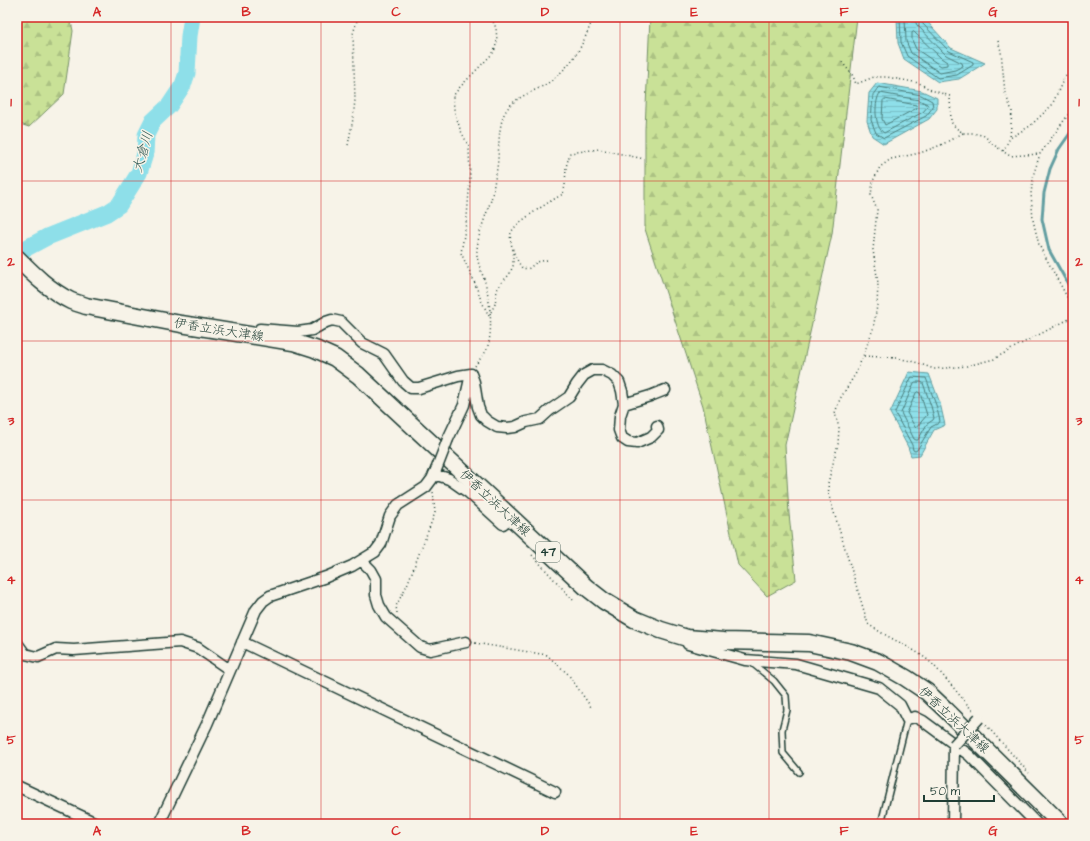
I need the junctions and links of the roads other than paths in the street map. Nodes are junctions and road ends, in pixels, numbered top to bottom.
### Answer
1 (17, 258) edge
2 (256, 336) junction
3 (471, 374) junction
4 (665, 390) dead end
5 (624, 404) junction
6 (657, 426) dead end
7 (434, 474) junction
8 (510, 517) junction
9 (362, 561) junction
10 (687, 638) junction
11 (242, 642) junction
12 (466, 642) road end
13 (17, 643) edge
14 (750, 661) junction
15 (230, 670) junction
16 (979, 718) road end
17 (907, 719) junction
18 (954, 744) junction
19 (799, 772) dead end
20 (17, 786) edge
21 (555, 792) dead end
22 (98, 824) edge
23 (159, 824) edge
24 (881, 824) edge
25 (953, 824) edge
26 (1037, 824) edge
27 (1061, 824) edge

1 - 2 main road, 伊香立浜大津線 / 47
2 - 3 street
2 - 8 main road, 伊香立浜大津線 / 47
3 - 5 street
3 - 7 street, bridge
4 - 5 street
5 - 6 street
7 - 8 street
7 - 9 street
8 - 10 main road, 伊香立浜大津線 / 47
9 - 11 street
9 - 12 street
10 - 14 street
10 - 27 main road, 伊香立浜大津線 / 47
11 - 15 street
11 - 21 street
13 - 15 street
14 - 17 street
14 - 19 lane
15 - 23 street
16 - 18 street, bridge
17 - 18 street
17 - 24 lane
18 - 25 street
18 - 26 street
20 - 22 street

